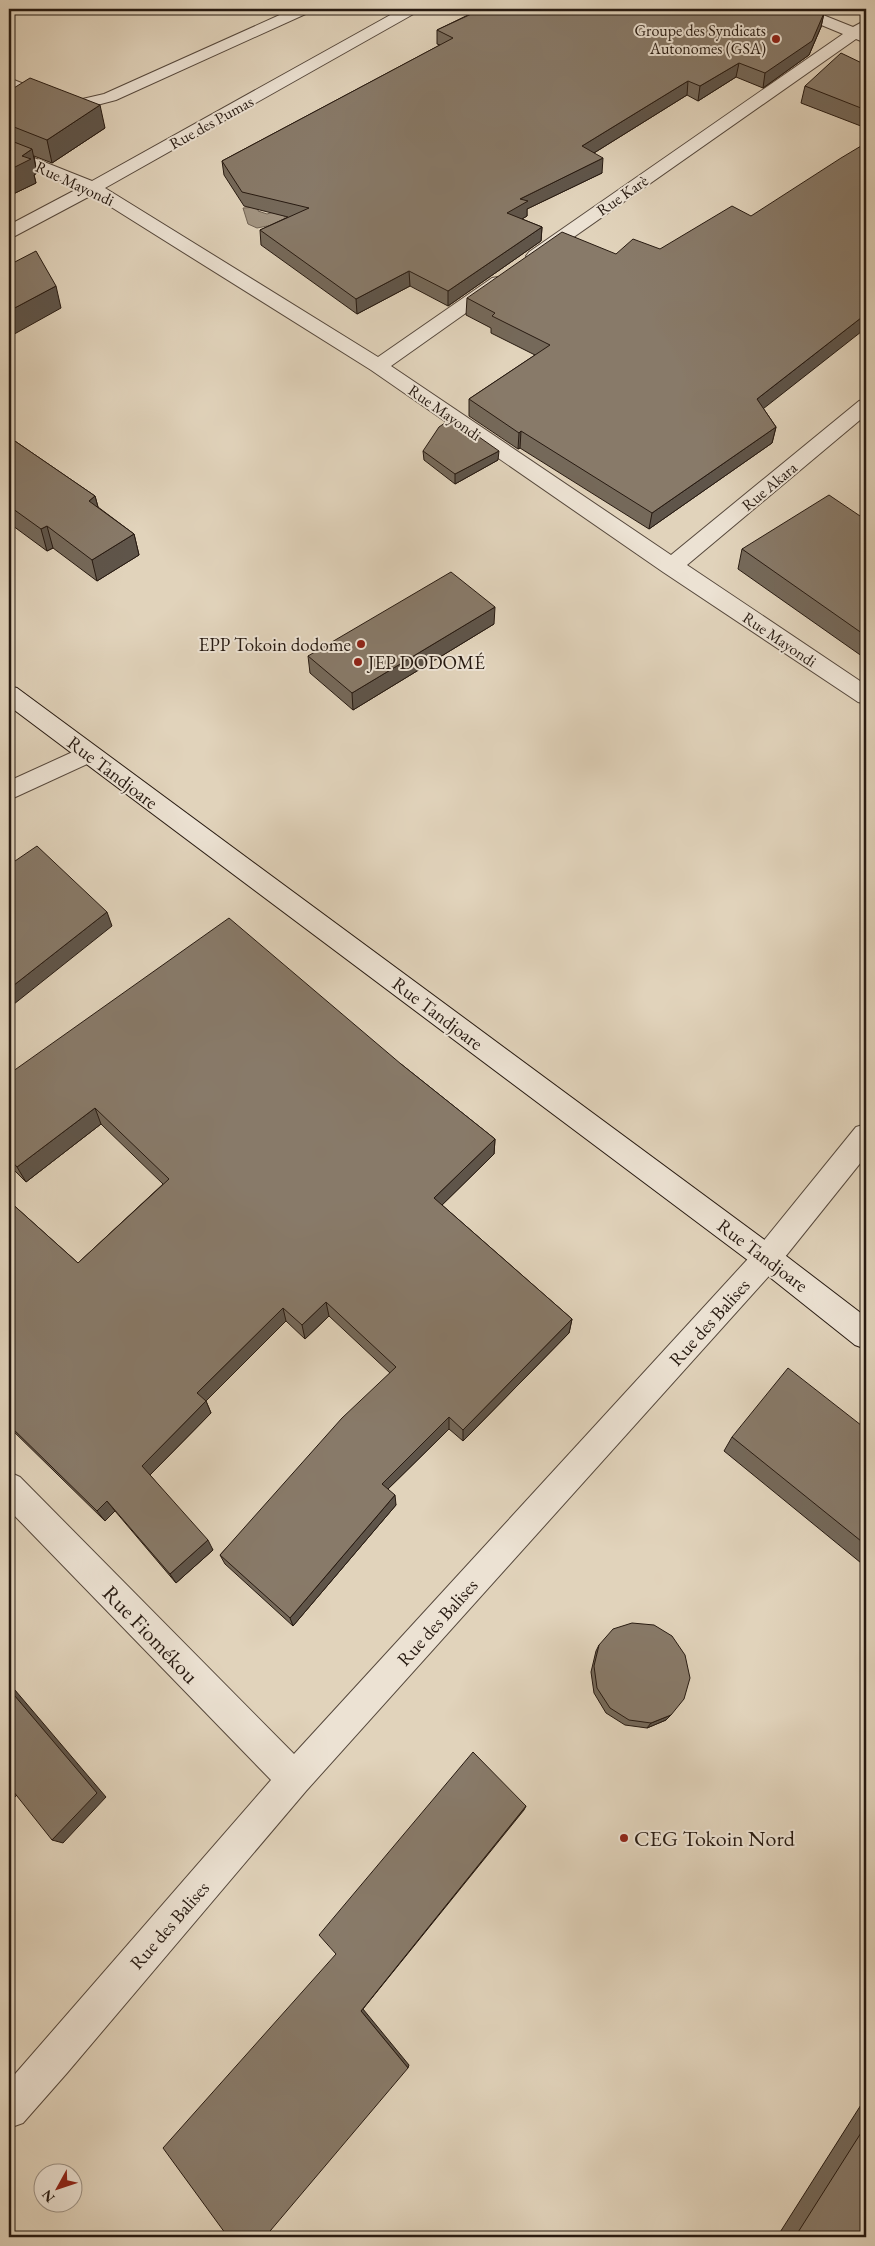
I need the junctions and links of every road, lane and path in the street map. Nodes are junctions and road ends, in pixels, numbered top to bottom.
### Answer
1 (305, 9) edge
2 (412, 9) edge
3 (794, 9) edge
4 (862, 32) edge
5 (9, 83) edge
6 (9, 153) edge
7 (93, 188) junction
8 (9, 232) edge
9 (378, 366) junction
10 (866, 405) edge
11 (671, 567) junction
12 (9, 694) edge
13 (866, 696) edge
14 (88, 754) junction
15 (9, 791) edge
16 (866, 1136) edge
17 (767, 1258) junction
18 (866, 1335) edge
19 (9, 1488) edge
20 (294, 1780) junction
21 (9, 2109) edge

1 - 5 street
2 - 7 street, Rue des Pumas
3 - 4 street
4 - 9 street, Rue Karè
6 - 7 street, Rue Mayondi
7 - 8 street, Rue des Pumas
7 - 9 street, Rue Mayondi
9 - 11 street, Rue Mayondi
10 - 11 street, Rue Akara
11 - 13 street, Rue Mayondi
12 - 14 street, Rue Tandjoare
14 - 15 street
14 - 17 street, Rue Tandjoare
16 - 17 street, Rue des Balises
17 - 18 street, Rue Tandjoare
17 - 20 street, Rue des Balises
19 - 20 street, Rue Fiomékou
20 - 21 street, Rue des Balises

